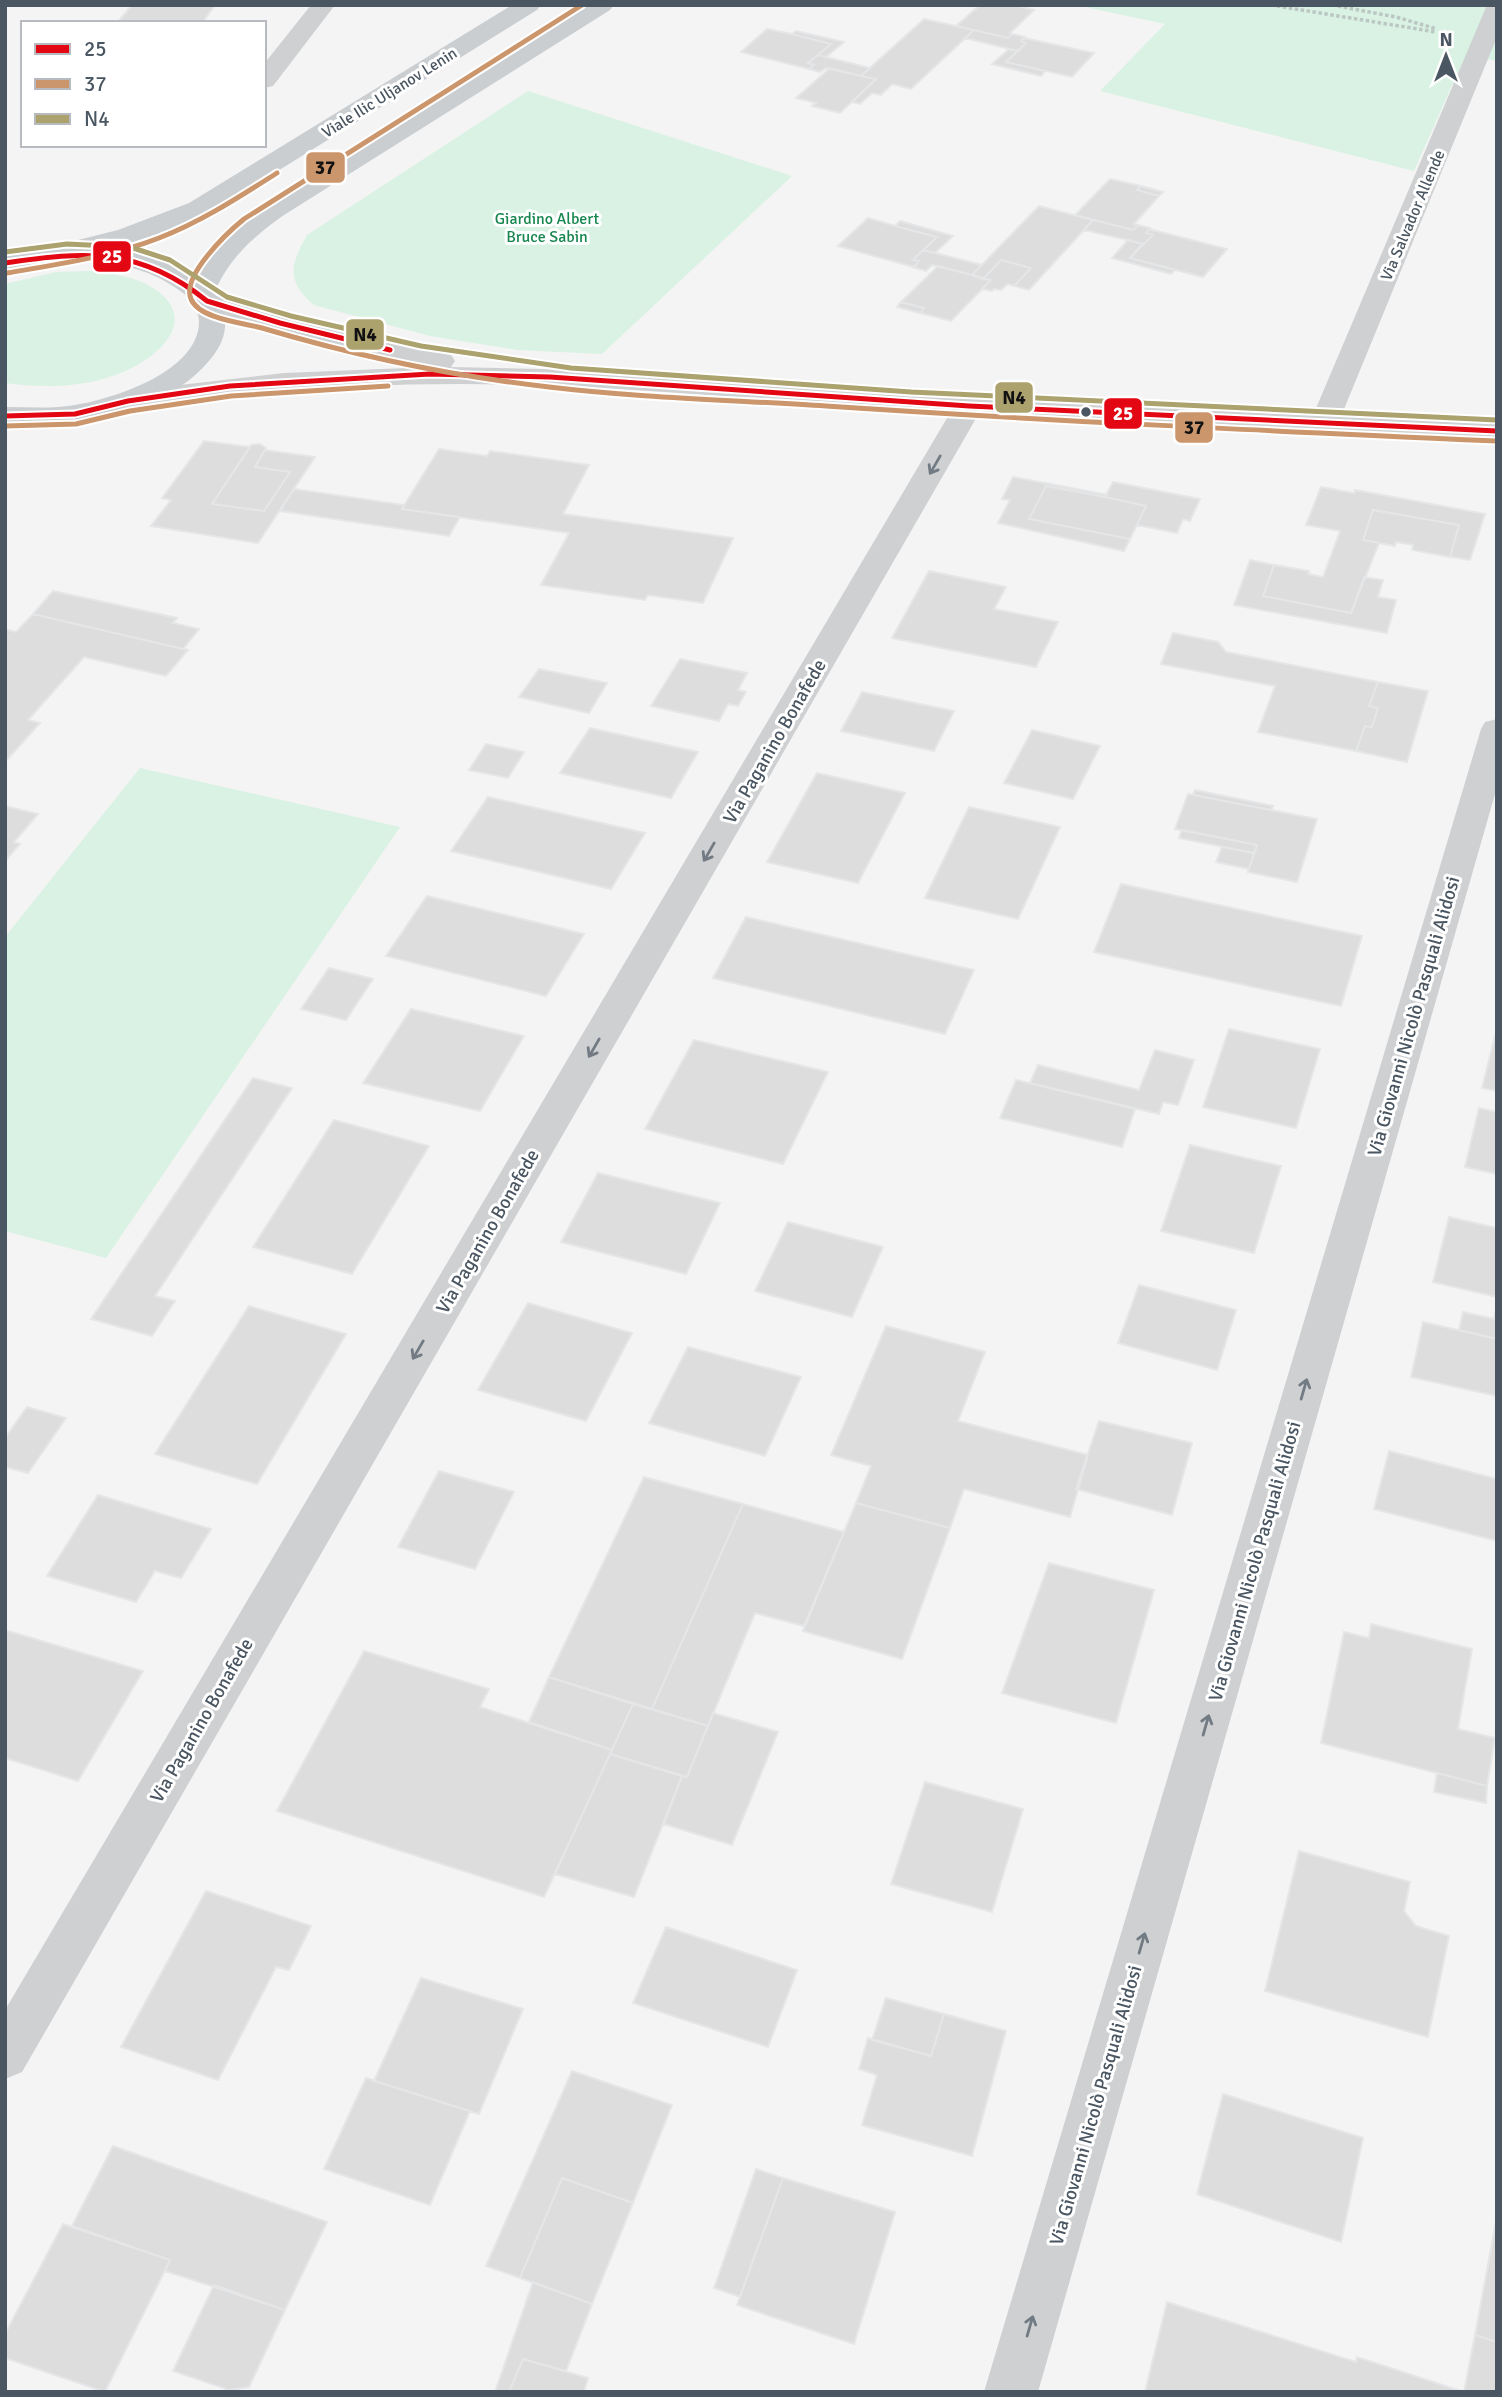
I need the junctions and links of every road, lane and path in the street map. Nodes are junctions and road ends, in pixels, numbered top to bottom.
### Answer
1 (323, 5) edge
2 (529, 5) edge
3 (602, 5) edge
4 (1271, 5) edge
5 (1332, 5) edge
6 (1497, 8) edge
7 (266, 78) edge
8 (55, 254) junction
9 (6, 263) edge
10 (204, 297) junction
11 (550, 377) junction
12 (128, 401) junction
13 (970, 406) junction
14 (5, 416) edge
15 (1325, 422) junction
16 (1497, 431) edge
17 (1497, 729) edge
18 (5, 2056) edge
19 (1011, 2392) edge

1 - 7 street
2 - 8 main road, Viale Ilic Uljanov Lenin
3 - 10 main road
4 - 5 path
6 - 15 street, Via Salvador Allende
8 - 9 main road
8 - 10 main road
10 - 11 street
10 - 12 main road
11 - 12 street
11 - 13 street
12 - 14 main road
13 - 15 street
13 -> 18 street, Via Paganino Bonafede
15 - 16 street
19 -> 17 street, Via Giovanni Nicolò Pasquali Alidosi

